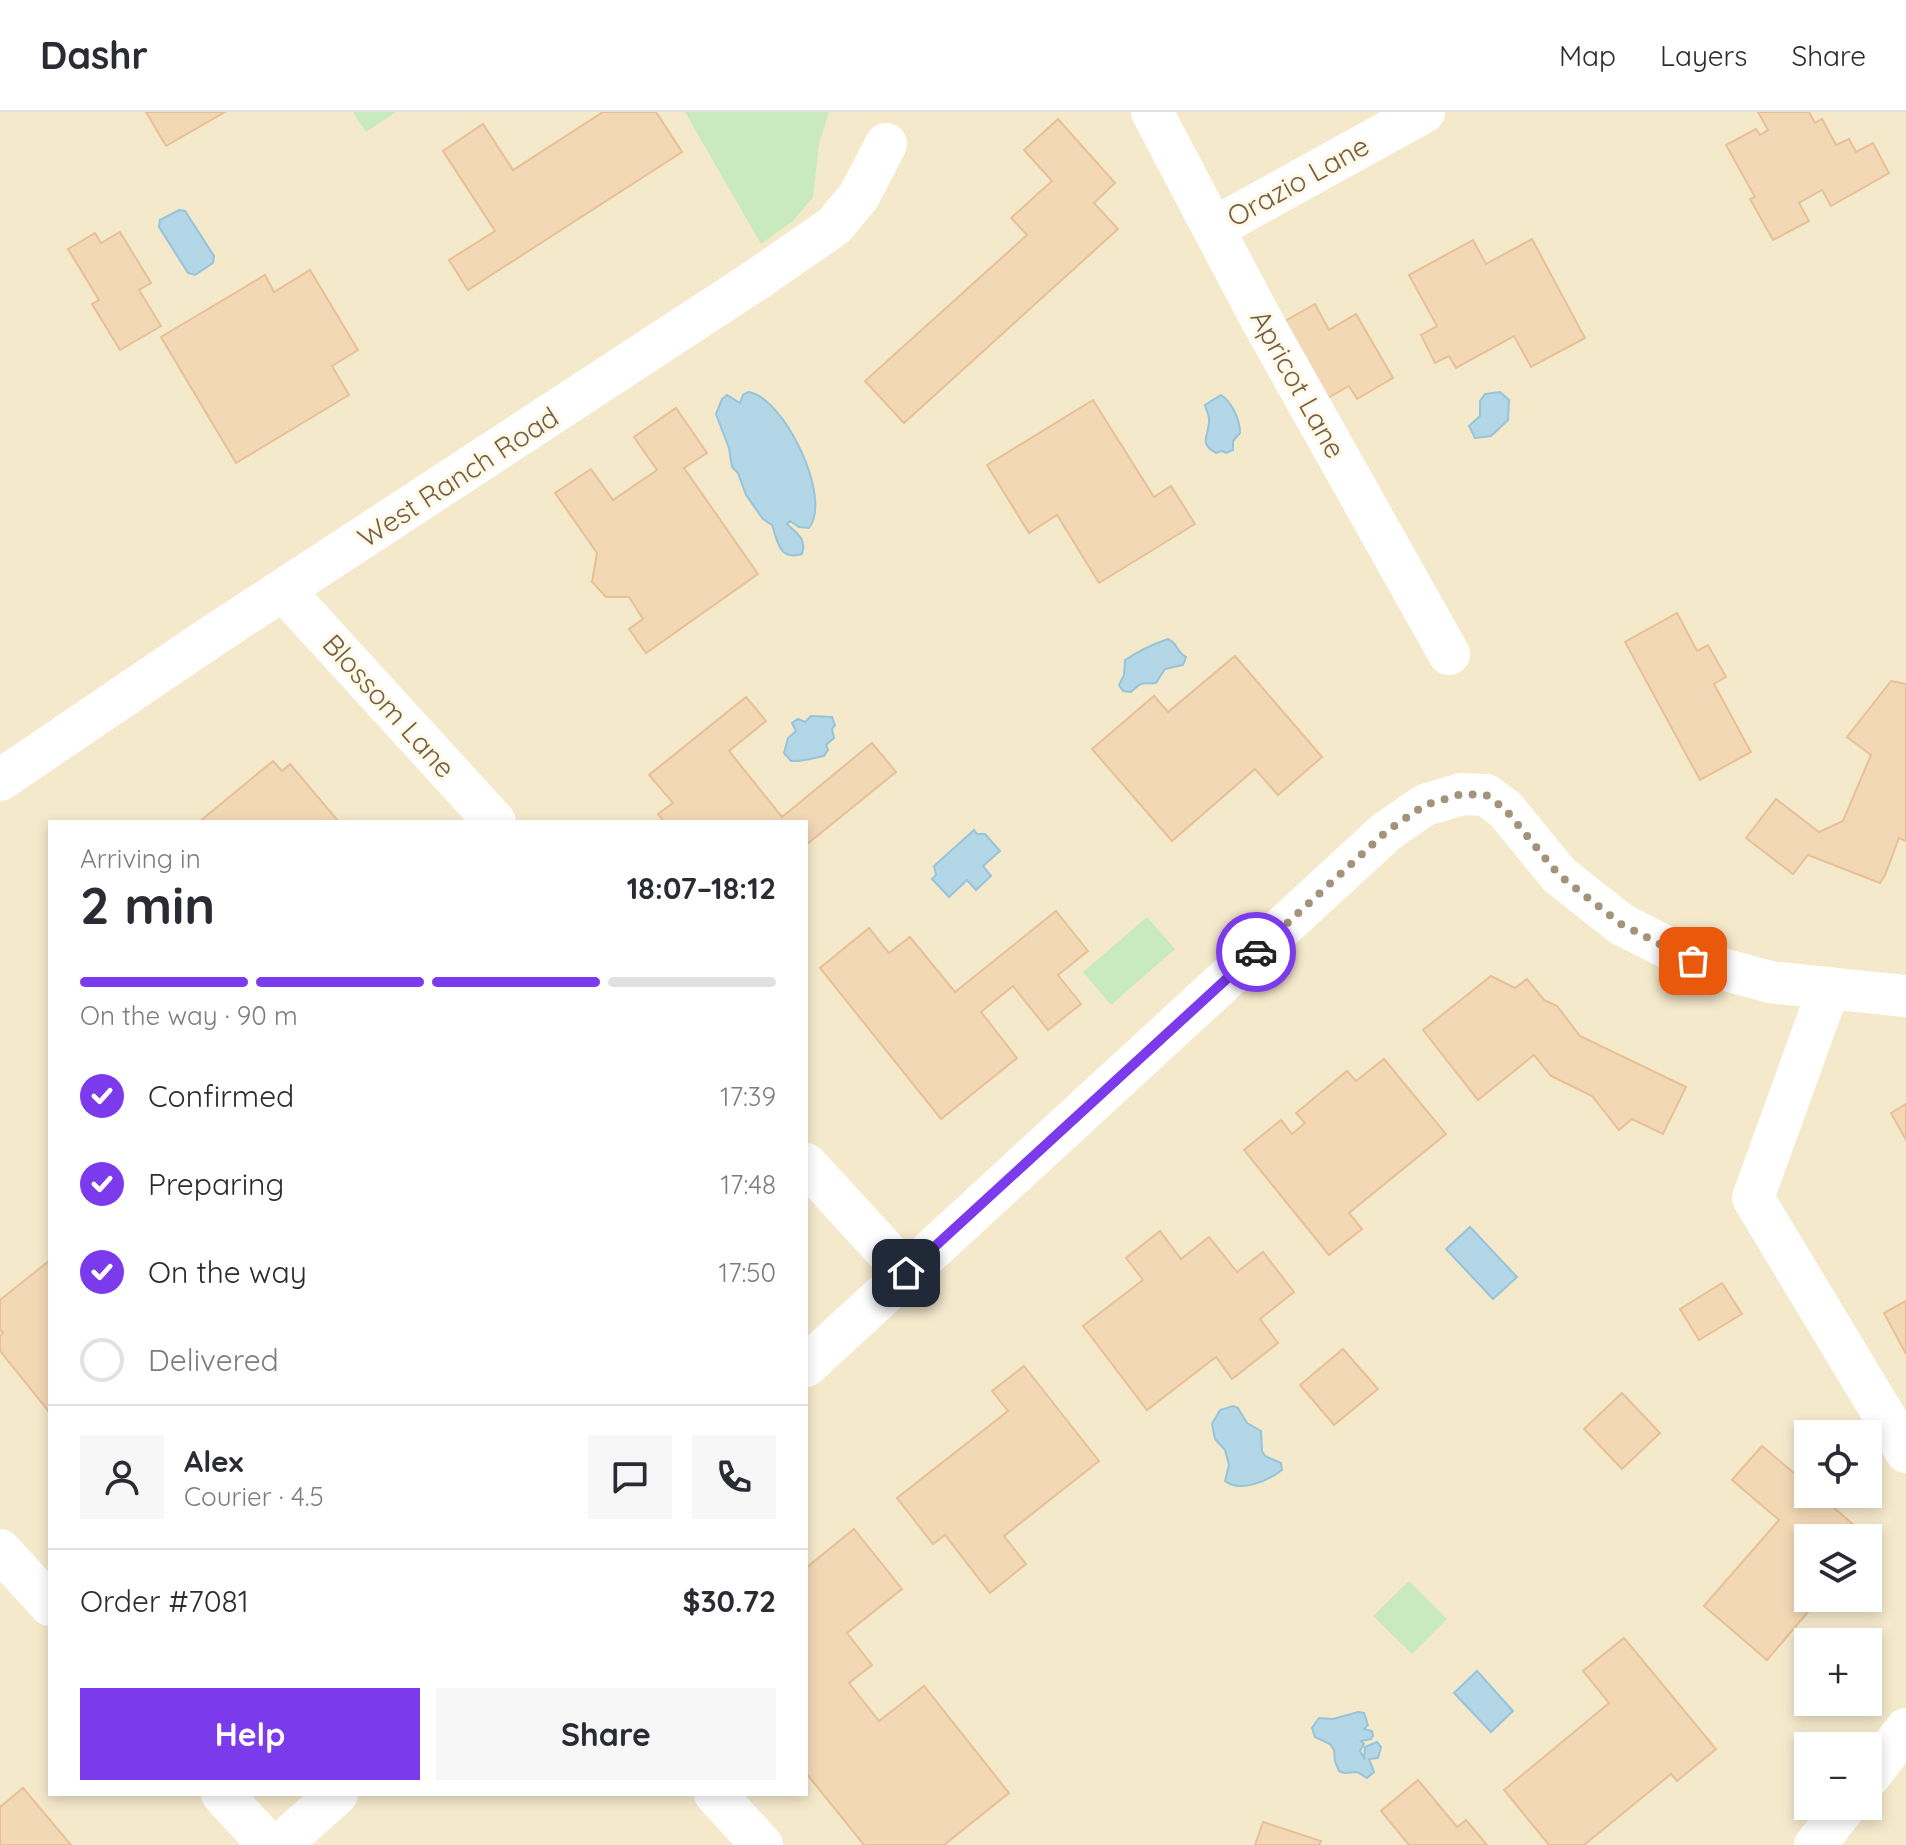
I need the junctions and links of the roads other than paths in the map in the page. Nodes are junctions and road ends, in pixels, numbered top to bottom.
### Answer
1 (1152, 112) edge
2 (1424, 112) edge
3 (886, 144) dead end
4 (1214, 228) junction
5 (284, 591) junction
6 (1449, 654) dead end
7 (0, 780) edge
8 (493, 820) edge
9 (1829, 988) junction
10 (1906, 996) edge
11 (808, 1166) edge
12 (906, 1273) junction
13 (808, 1364) edge
14 (1906, 1452) edge
15 (0, 1550) edge
16 (48, 1603) edge
17 (1906, 1729) edge
18 (1882, 1760) edge
19 (224, 1796) edge
20 (335, 1796) edge
21 (717, 1796) edge
22 (1835, 1820) edge
23 (269, 1845) edge
24 (280, 1845) edge
25 (762, 1845) edge
26 (1815, 1845) edge

1 - 4 street, Apricot Lane
2 - 4 street, Orazio Lane
3 - 5 street, West Ranch Road
4 - 6 street, Apricot Lane
5 - 7 street, West Ranch Road
5 - 8 street, Blossom Lane
9 - 10 street
9 - 12 street
9 - 14 street
11 - 12 street
12 - 13 street
15 - 16 street
17 - 18 street
19 - 23 street
20 - 24 street
21 - 25 street
22 - 26 street

